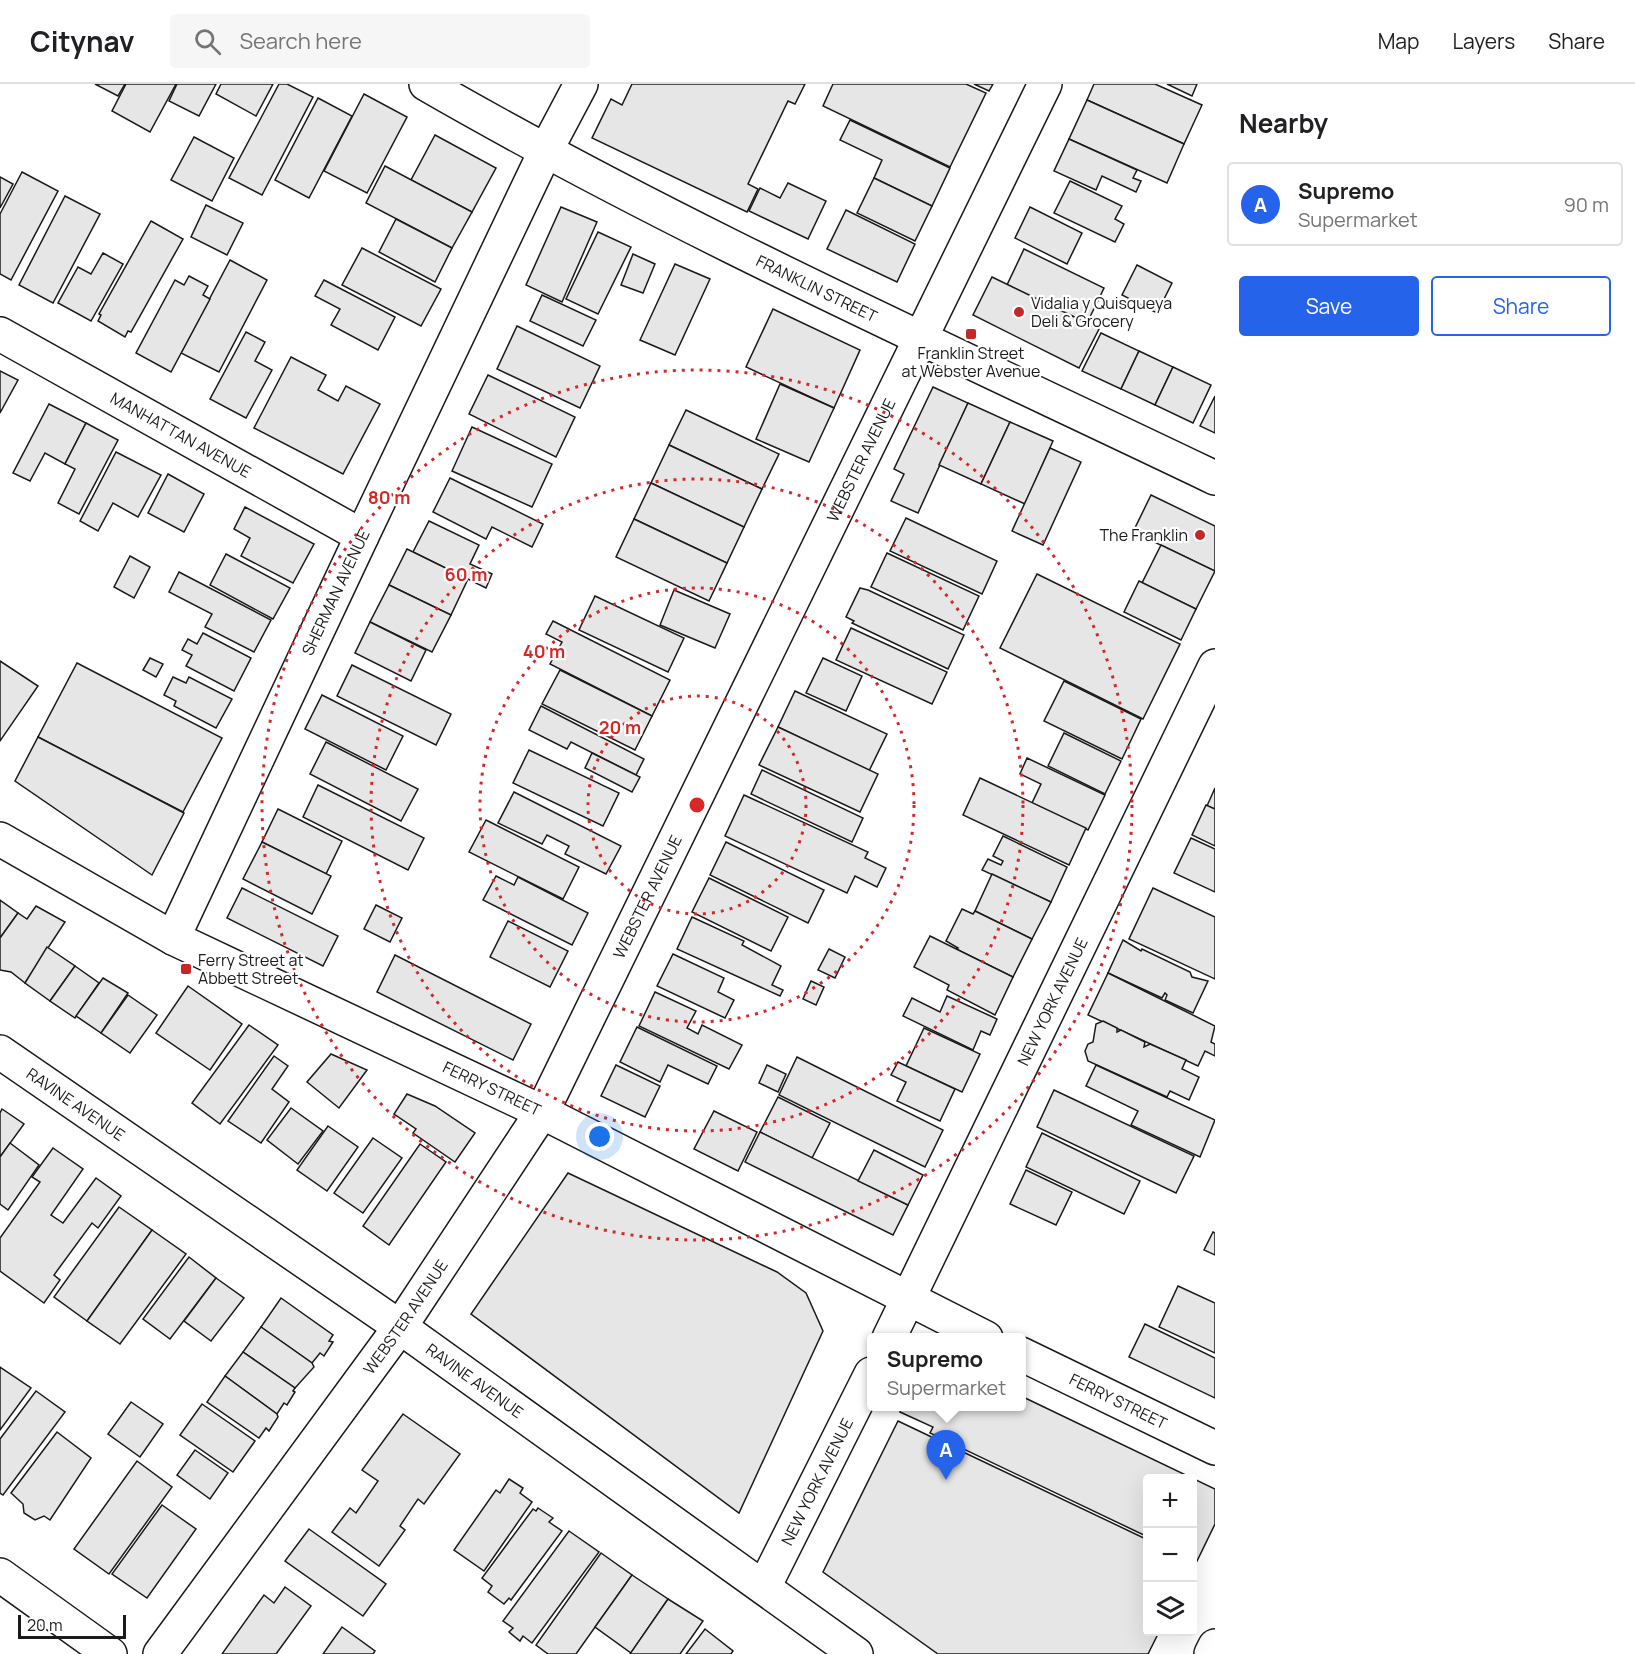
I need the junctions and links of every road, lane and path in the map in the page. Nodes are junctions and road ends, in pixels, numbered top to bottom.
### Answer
1 (426, 84) edge
2 (581, 84) edge
3 (1045, 84) edge
4 (545, 152) junction
5 (0, 334) edge
6 (920, 338) junction
7 (1215, 478) edge
8 (362, 536) junction
9 (1215, 666) edge
10 (0, 839) edge
11 (173, 938) junction
12 (0, 1052) edge
13 (542, 1112) junction
14 (908, 1300) junction
15 (400, 1327) junction
16 (892, 1333) edge
17 (976, 1333) edge
18 (1026, 1356) edge
19 (867, 1382) edge
20 (1215, 1448) edge
21 (0, 1575) edge
22 (764, 1587) junction
23 (1215, 1646) edge
24 (843, 1650) edge
25 (110, 1654) edge
26 (160, 1654) edge
27 (1211, 1654) edge

1 - 4 street, FRANKLIN STREET
2 - 4 street, SHERMAN AVENUE
3 - 6 street, WEBSTER AVENUE
4 - 6 street, FRANKLIN STREET
4 - 8 street, SHERMAN AVENUE
5 - 8 street, MANHATTAN AVENUE
6 - 7 street, FRANKLIN STREET
6 - 13 street, WEBSTER AVENUE
8 - 11 street, SHERMAN AVENUE
9 - 14 street, NEW YORK AVENUE
10 - 11 street, FERRY STREET
11 - 13 street, FERRY STREET
12 - 15 street, RAVINE AVENUE
13 - 14 street, FERRY STREET
13 - 15 street, WEBSTER AVENUE
14 - 16 street, NEW YORK AVENUE
14 - 17 street, FERRY STREET
15 - 22 street, RAVINE AVENUE
15 - 26 street, WEBSTER AVENUE
18 - 20 street, FERRY STREET
19 - 22 street, NEW YORK AVENUE
21 - 25 street
22 - 24 street, RAVINE AVENUE
23 - 27 street

